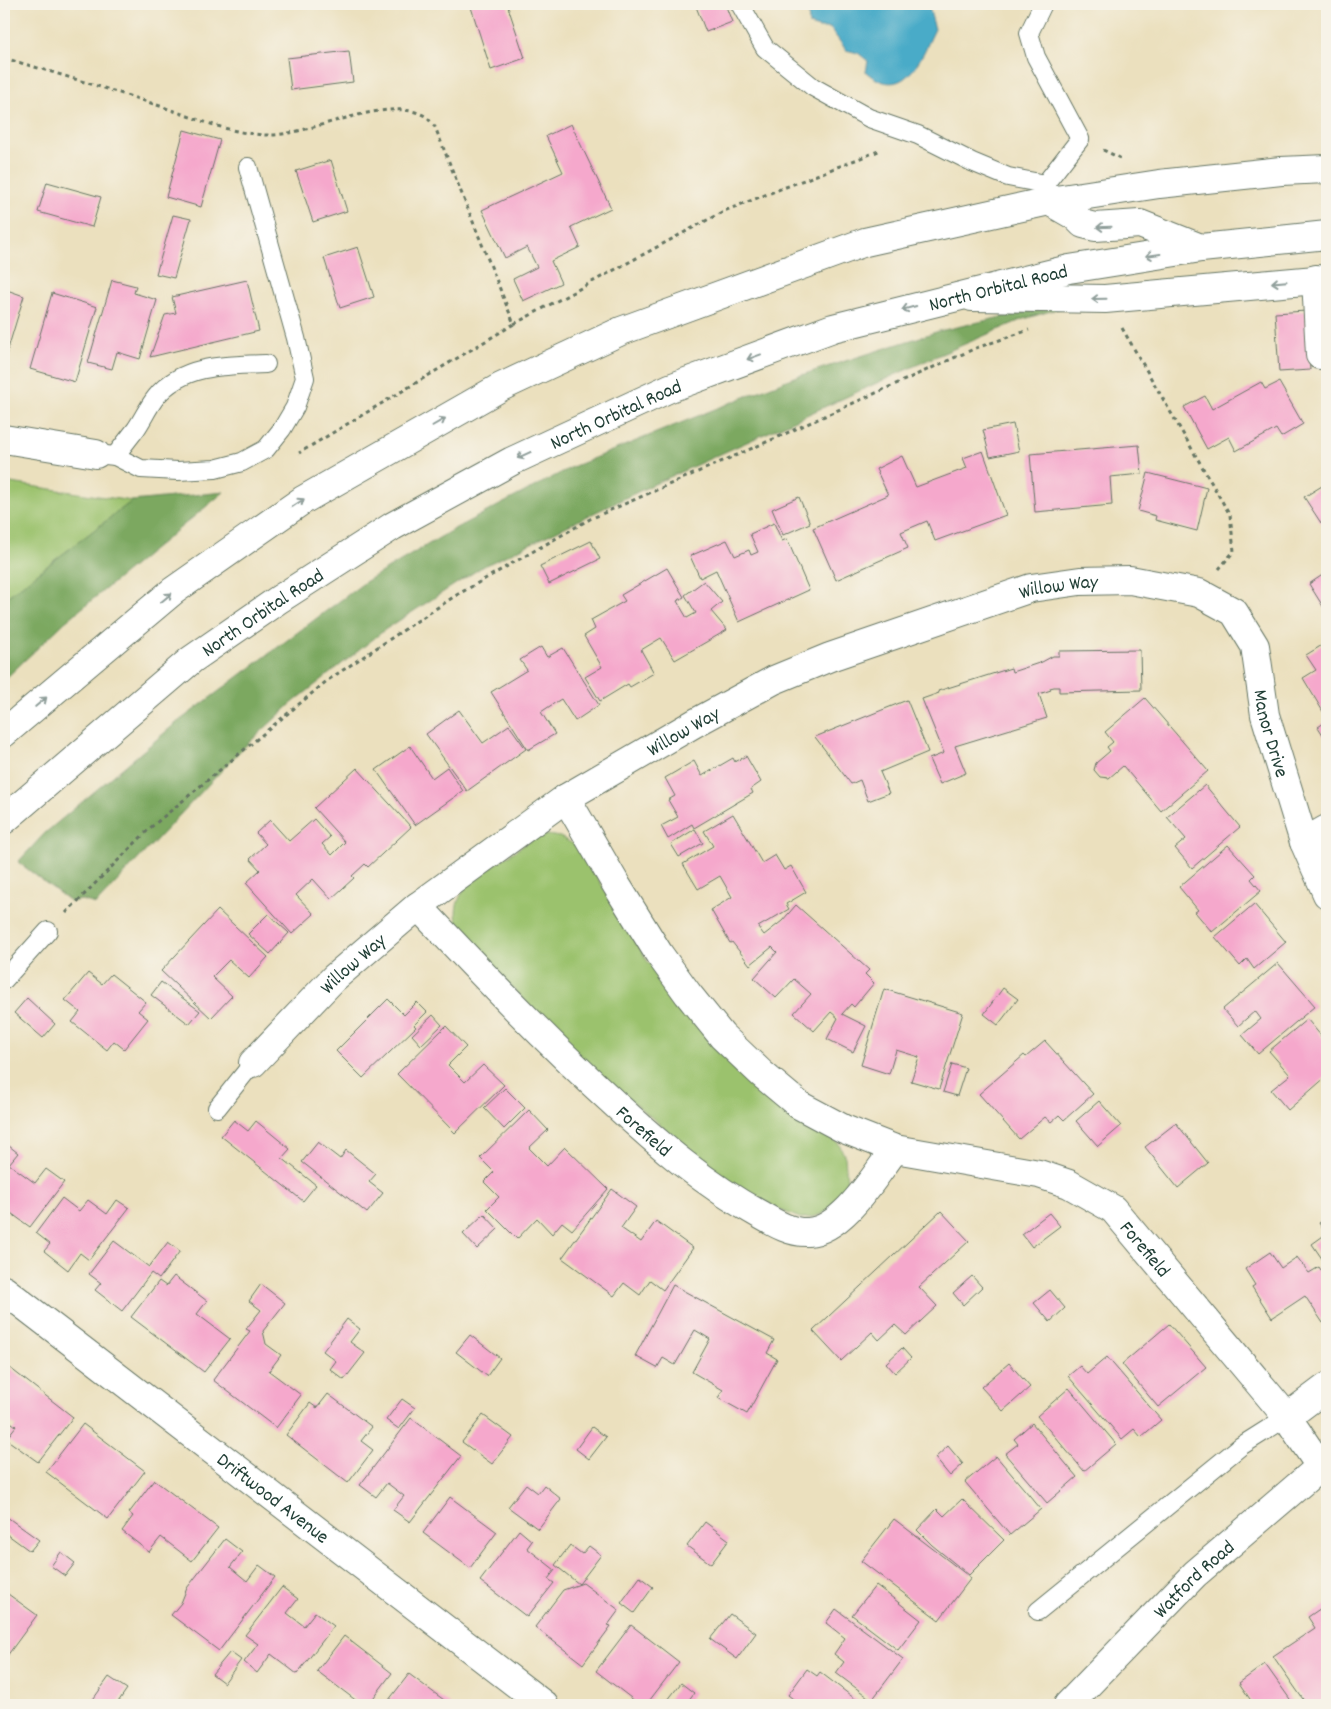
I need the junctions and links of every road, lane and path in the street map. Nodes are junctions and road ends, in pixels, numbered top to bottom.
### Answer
1 (740, 4) edge
2 (1043, 4) edge
3 (918, 135) junction
4 (248, 167) dead end
5 (1327, 169) edge
6 (1047, 192) junction
7 (1327, 235) edge
8 (1201, 248) junction
9 (1321, 279) edge
10 (951, 297) junction
11 (1105, 299) junction
12 (514, 324) dead end
13 (1030, 330) dead end
14 (1324, 355) edge
15 (266, 364) dead end
16 (4, 439) edge
17 (105, 455) junction
18 (1199, 593) junction
19 (4, 733) edge
20 (566, 798) junction
21 (4, 820) edge
22 (1316, 836) edge
23 (1327, 894) edge
24 (418, 906) junction
25 (48, 931) joint
26 (4, 980) edge
27 (253, 1063) joint
28 (217, 1108) dead end
29 (895, 1149) junction
30 (4, 1290) edge
31 (1327, 1387) edge
32 (1287, 1416) junction
33 (1324, 1464) edge
34 (1038, 1611) dead end
35 (544, 1705) edge
36 (1068, 1705) edge

1 - 3 lane
2 - 6 lane
3 - 6 lane
3 - 12 path
4 - 17 lane
5 - 6 main road
8 -> 6 main road
19 -> 6 main road
7 - 8 main road, North Orbital Road
8 -> 10 main road, North Orbital Road
9 -> 11 main road
9 - 14 main road
11 -> 10 main road
10 -> 21 main road, North Orbital Road
11 - 18 path
13 - 25 path
15 - 17 lane
16 - 17 main road
18 - 20 main road, Willow Way
18 - 22 main road, Manor Drive
20 - 24 main road, Willow Way
20 - 29 main road, Forefield
22 - 23 main road, Manor Drive
24 - 27 main road, Willow Way
24 - 29 main road, Forefield
25 - 26 lane
27 - 28 lane
29 - 32 main road, Forefield
30 - 35 main road, Driftwood Avenue
31 - 32 main road
32 - 33 main road, Forefield
32 - 34 lane
33 - 36 main road, Watford Road

